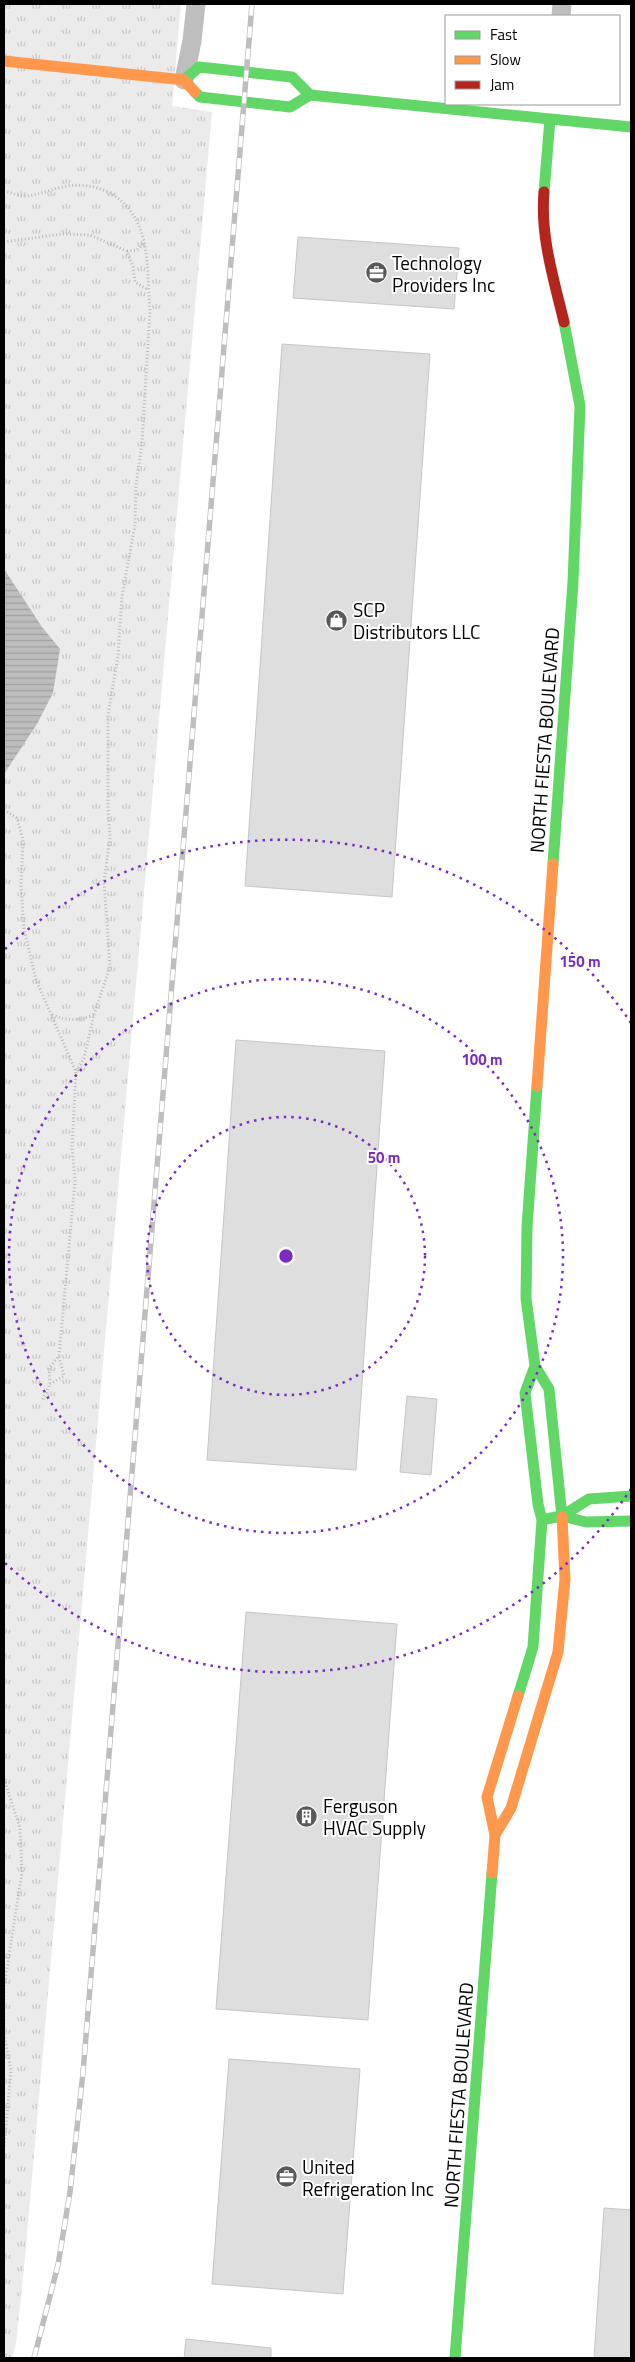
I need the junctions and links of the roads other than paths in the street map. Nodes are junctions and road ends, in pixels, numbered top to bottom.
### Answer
1 (196, 4) edge
2 (4, 61) edge
3 (184, 80) junction
4 (310, 95) junction
5 (445, 104) edge
6 (461, 105) edge
7 (551, 111) edge
8 (631, 126) edge
9 (535, 1366) junction
10 (631, 1496) edge
11 (562, 1516) junction
12 (542, 1520) junction
13 (631, 1521) edge
14 (495, 1835) junction
15 (455, 2358) edge

1 - 3 street
2 - 3 street
3 - 4 street
3 - 4 street
4 - 5 street
6 - 7 street
7 - 8 street
7 - 9 street, NORTH FIESTA BOULEVARD
9 - 11 street, NORTH FIESTA BOULEVARD
9 - 12 street, NORTH FIESTA BOULEVARD
10 - 11 street
11 - 12 street
11 - 13 street
11 - 14 street, NORTH FIESTA BOULEVARD
12 - 14 street, NORTH FIESTA BOULEVARD
14 - 15 street, NORTH FIESTA BOULEVARD

